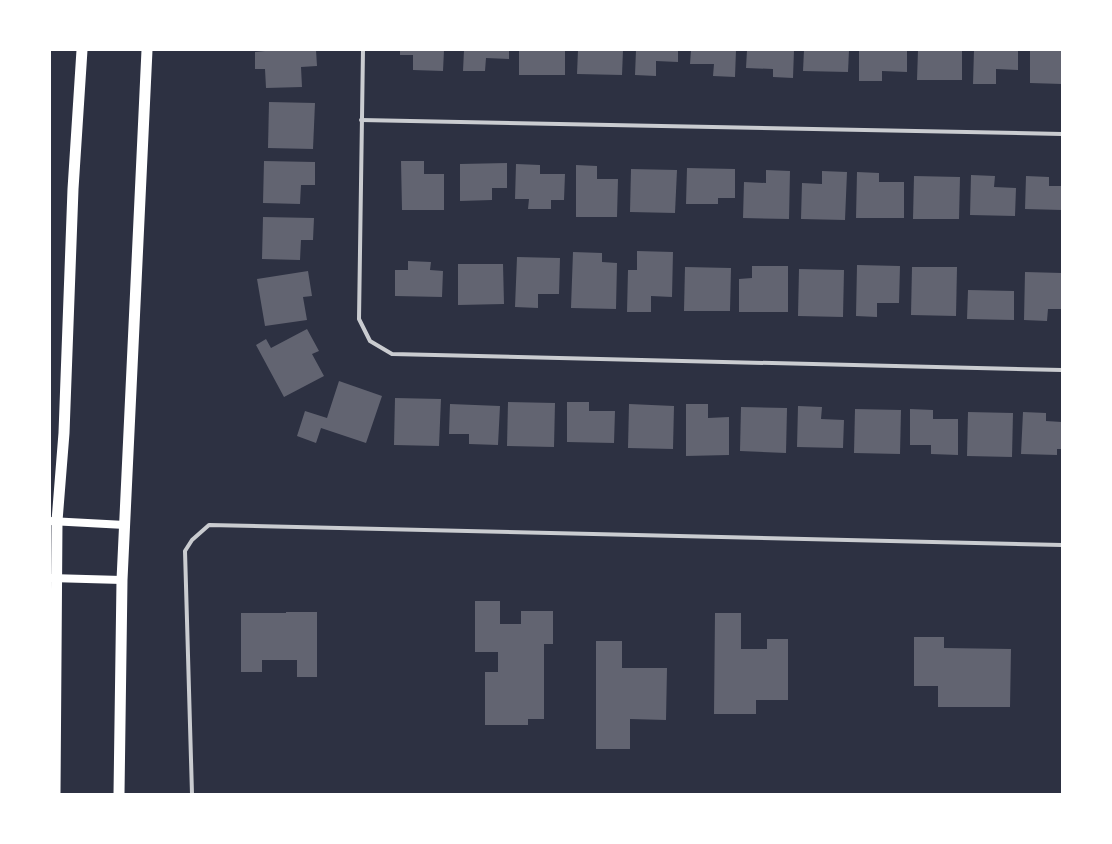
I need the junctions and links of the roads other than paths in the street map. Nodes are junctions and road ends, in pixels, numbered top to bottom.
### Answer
1 (82, 50) edge
2 (146, 50) edge
3 (363, 50) edge
4 (361, 120) junction
5 (1062, 134) edge
6 (1062, 370) edge
7 (53, 521) edge
8 (125, 525) junction
9 (1062, 545) edge
10 (53, 578) edge
11 (122, 580) junction
12 (55, 794) edge
13 (119, 794) edge
14 (192, 794) edge

1 - 7 highway
2 - 8 highway
3 - 4 street
4 - 5 street
4 - 6 street
7 - 8 main road
7 - 10 highway
8 - 11 highway
9 - 14 street
10 - 11 main road
10 - 12 highway
11 - 13 highway

